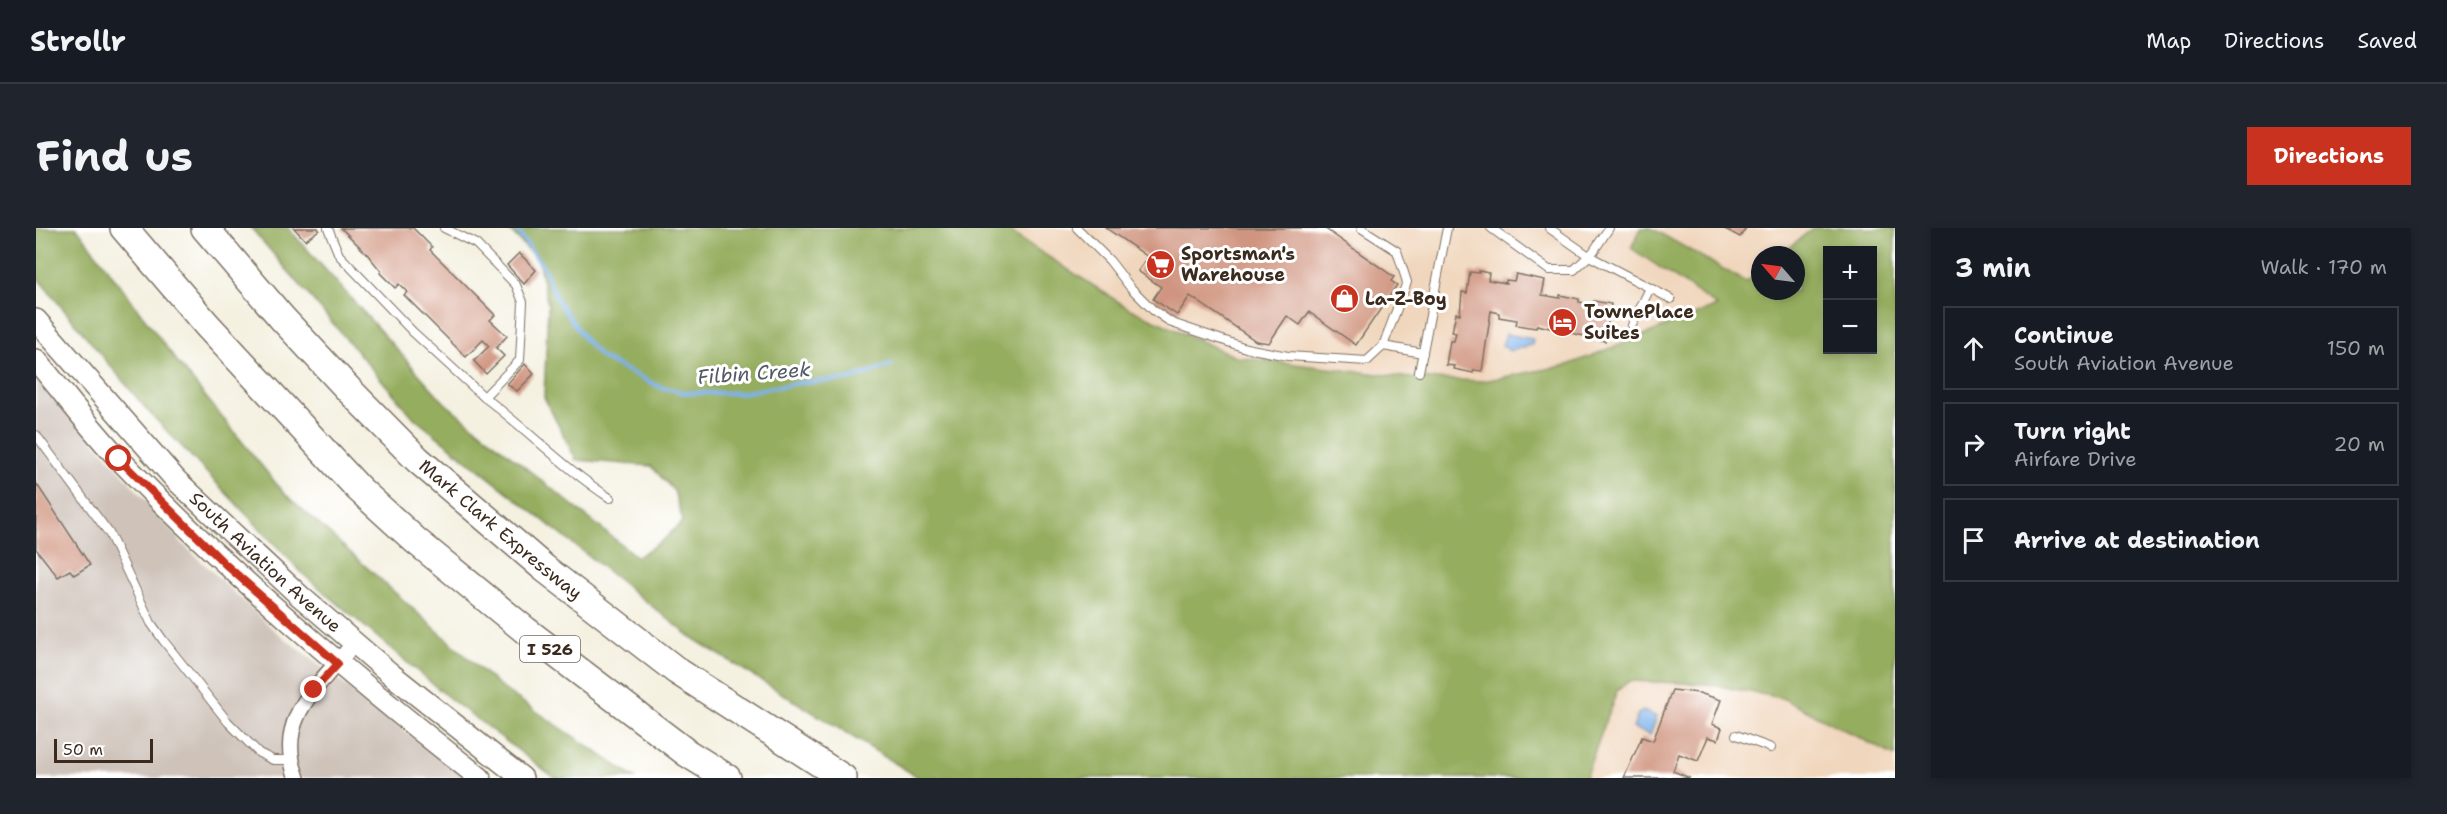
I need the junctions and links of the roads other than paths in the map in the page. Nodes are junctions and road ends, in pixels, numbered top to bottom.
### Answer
1 (124, 228) edge
2 (205, 228) edge
3 (328, 228) edge
4 (444, 228) edge
5 (1077, 228) edge
6 (1361, 228) edge
7 (1447, 228) edge
8 (1491, 228) edge
9 (1549, 228) edge
10 (1609, 228) edge
11 (1588, 256) junction
12 (1650, 288) junction
13 (1671, 299) dead end
14 (36, 320) edge
15 (1632, 325) dead end
16 (1383, 346) junction
17 (1423, 353) junction
18 (36, 360) edge
19 (1419, 372) dead end
20 (484, 396) junction
21 (36, 435) edge
22 (610, 498) dead end
23 (354, 643) junction
24 (338, 664) junction
25 (724, 701) junction
26 (1736, 735) dead end
27 (1771, 748) dead end
28 (292, 760) junction
29 (297, 778) edge
30 (480, 778) edge
31 (522, 778) edge
32 (727, 778) edge
33 (843, 778) edge
34 (854, 778) edge

1 - 32 highway, I 526
2 - 25 highway, Mark Clark Expressway
3 - 20 lane
4 - 20 lane
5 - 16 lane
6 - 16 lane
7 - 17 lane
8 - 11 lane
9 - 11 lane
10 - 11 lane
11 - 12 lane
12 - 13 lane
12 - 15 lane
14 - 23 street, South Aviation Avenue
16 - 17 lane
17 - 19 lane
18 - 24 street, South Aviation Avenue
20 - 22 lane
21 - 28 lane
23 - 24 street
23 - 31 street, South Aviation Avenue
24 - 28 street
24 - 30 street, South Aviation Avenue
25 - 33 highway, Mark Clark Expressway
25 - 34 highway
26 - 27 lane
28 - 29 street

